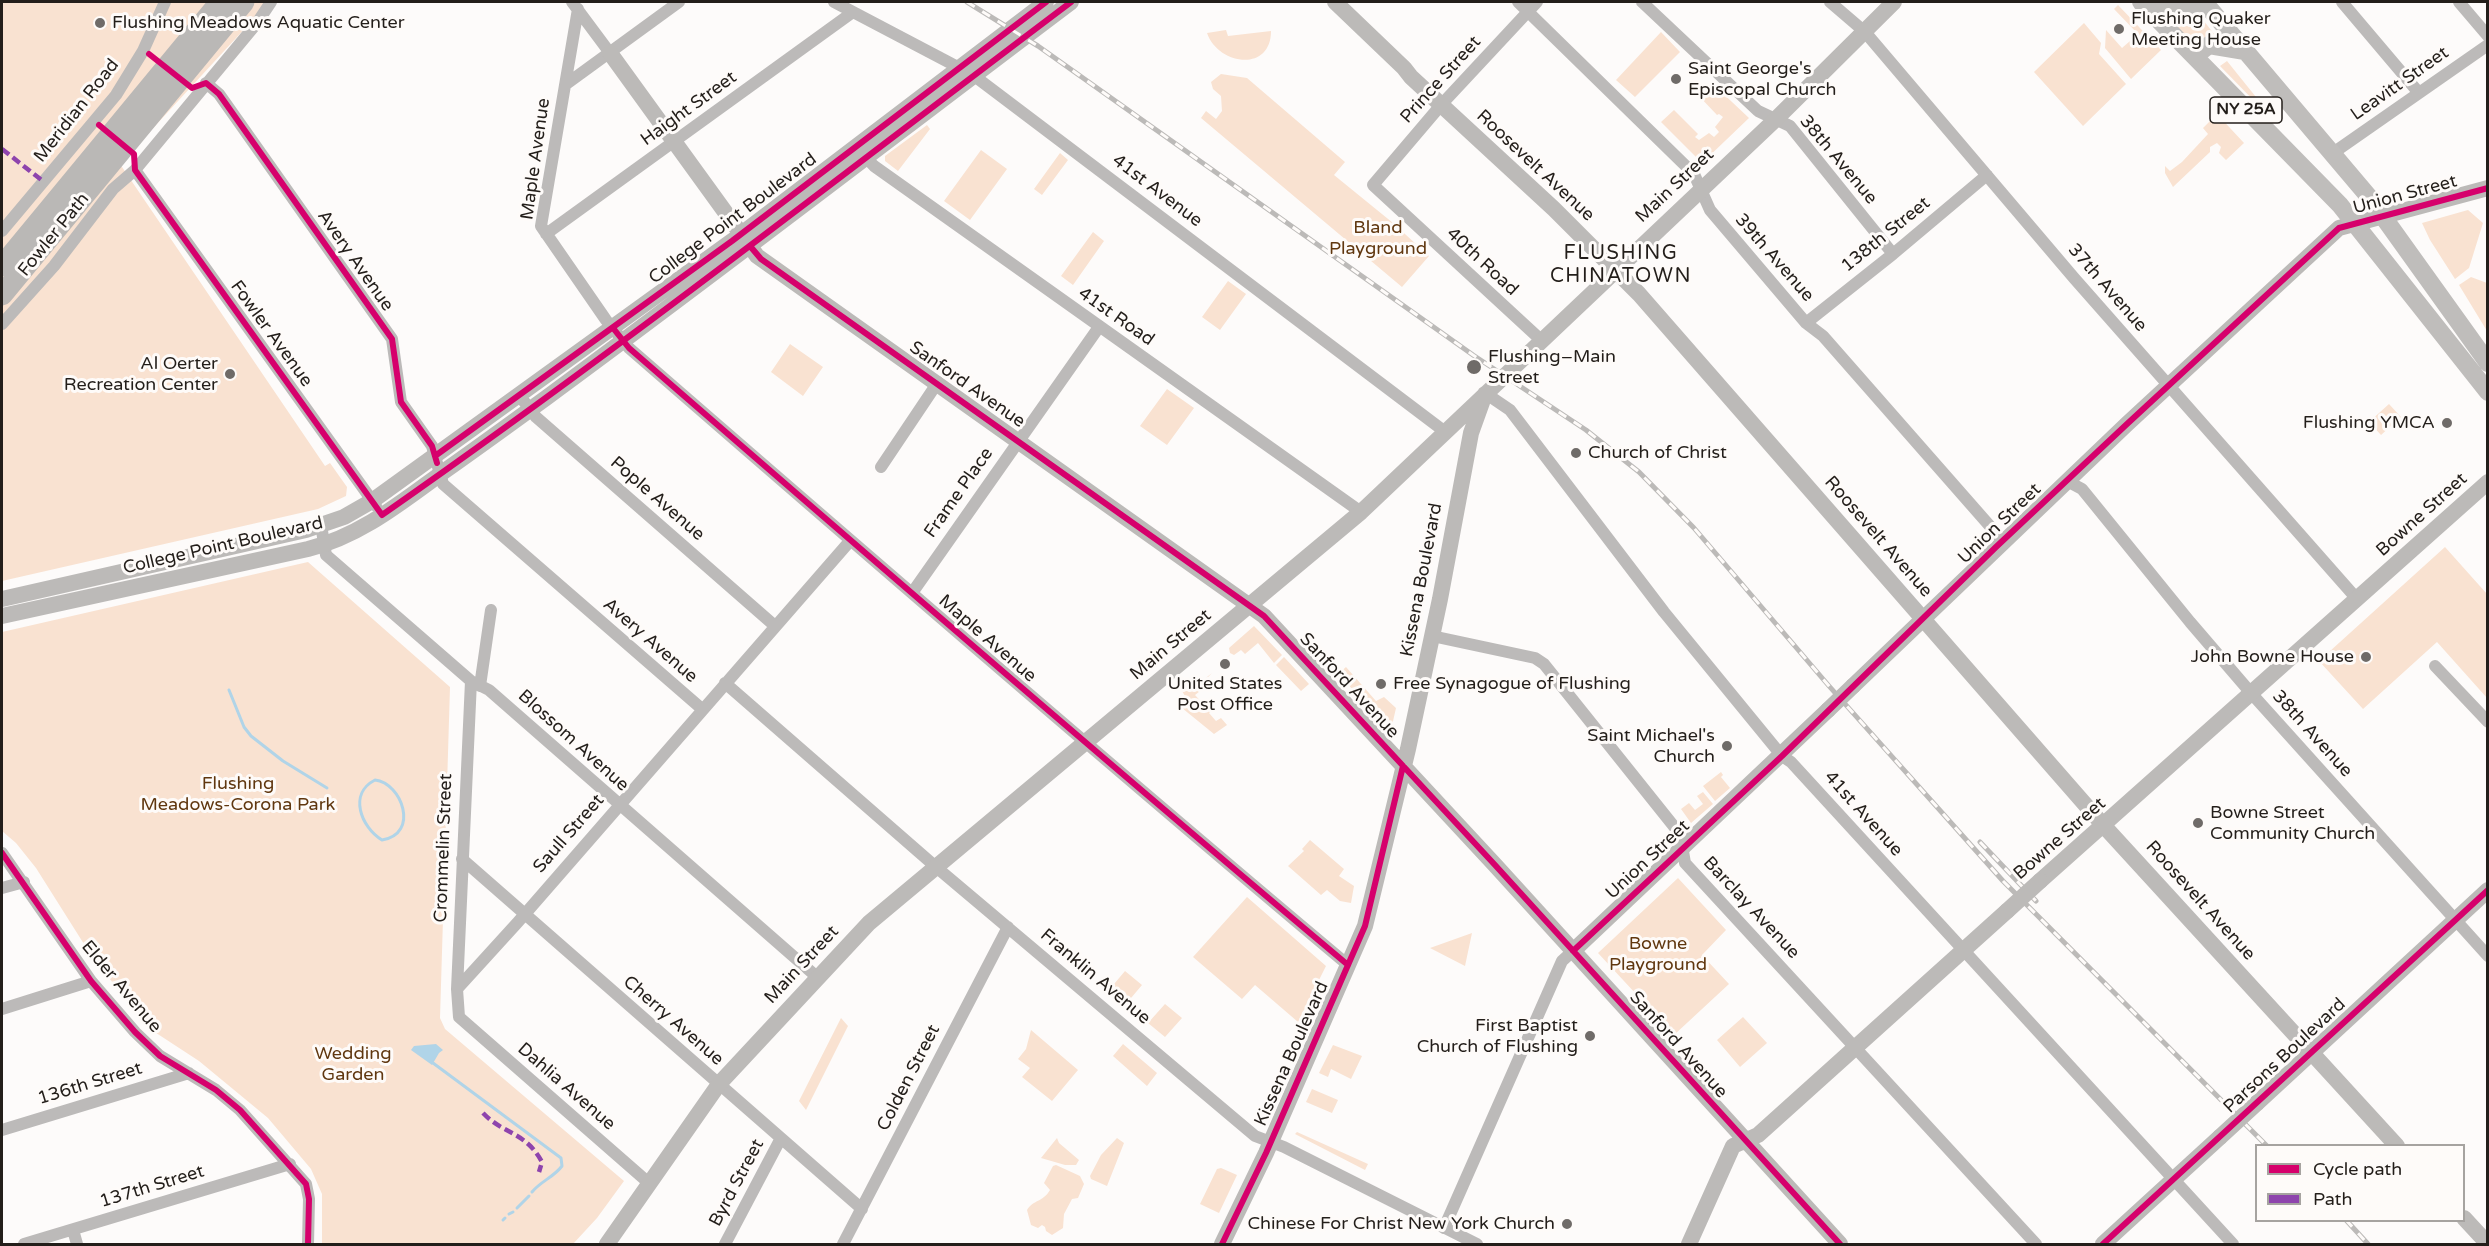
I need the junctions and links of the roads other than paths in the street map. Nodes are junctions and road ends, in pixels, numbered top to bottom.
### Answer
1 (165, 2) edge
2 (220, 2) edge
3 (244, 2) edge
4 (271, 2) edge
5 (279, 2) edge
6 (679, 2) edge
7 (834, 2) edge
8 (1046, 2) edge
9 (1071, 2) edge
10 (1323, 2) edge
11 (1335, 2) edge
12 (1518, 2) edge
13 (1537, 2) edge
14 (1642, 2) edge
15 (1830, 2) edge
16 (1894, 2) edge
17 (2141, 2) edge
18 (2154, 2) edge
19 (2342, 2) edge
20 (2459, 2) edge
21 (2210, 4) edge
22 (575, 5) edge
23 (2182, 7) edge
24 (1527, 11) junction
25 (853, 12) junction
26 (257, 23) junction
27 (1865, 32) junction
28 (2487, 36) edge
29 (2487, 45) edge
30 (2246, 51) junction
31 (609, 53) junction
32 (2195, 56) junction
33 (966, 71) junction
34 (1411, 77) junction
35 (206, 83) junction
36 (565, 85) junction
37 (2420, 93) junction
38 (1441, 105) junction
39 (1775, 120) junction
40 (674, 142) junction
41 (861, 152) junction
42 (2333, 153) junction
43 (135, 170) junction
44 (1988, 175) junction
45 (1373, 185) joint
46 (2487, 188) edge
47 (1701, 189) junction
48 (2384, 217) junction
49 (37, 224) junction
50 (2355, 225) junction
51 (2, 231) edge
52 (546, 234) junction
53 (745, 240) junction
54 (1893, 254) junction
55 (2, 255) edge
56 (2, 266) edge
57 (1616, 269) junction
58 (2, 295) edge
59 (1806, 323) junction
60 (2, 324) edge
61 (1099, 327) junction
62 (613, 328) junction
63 (1541, 340) junction
64 (624, 341) junction
65 (2487, 363) edge
66 (938, 382) junction
67 (2170, 386) junction
68 (2487, 392) edge
69 (1485, 393) junction
70 (519, 395) junction
71 (531, 410) junction
72 (1444, 431) junction
73 (1018, 439) junction
74 (435, 456) junction
75 (881, 467) dead end
76 (440, 474) junction
77 (2067, 481) junction
78 (2487, 482) edge
79 (372, 501) junction
80 (1361, 512) junction
81 (382, 515) junction
82 (321, 525) junction
83 (850, 541) junction
84 (2003, 541) junction
85 (324, 545) junction
86 (912, 593) junction
87 (2, 599) edge
88 (2357, 599) junction
89 (1250, 604) junction
90 (491, 610) dead end
91 (2, 616) edge
92 (1924, 619) junction
93 (775, 626) junction
94 (1432, 636) junction
95 (2435, 666) dead end
96 (476, 683) junction
97 (725, 683) junction
98 (2251, 693) junction
99 (702, 709) junction
100 (2487, 722) edge
101 (1084, 743) junction
102 (1782, 756) junction
103 (1403, 766) junction
104 (618, 805) junction
105 (2104, 826) junction
106 (1683, 849) junction
107 (3, 854) edge
108 (462, 859) junction
109 (936, 867) junction
110 (24, 882) junction
111 (2, 888) edge
112 (2487, 890) edge
113 (523, 915) junction
114 (2455, 921) junction
115 (1008, 927) junction
116 (1573, 951) junction
117 (1964, 951) junction
118 (2487, 956) edge
119 (1348, 965) junction
120 (818, 977) junction
121 (91, 981) junction
122 (457, 988) junction
123 (2, 1009) edge
124 (459, 1017) joint
125 (1855, 1047) junction
126 (2312, 1052) junction
127 (189, 1073) junction
128 (719, 1084) junction
129 (2, 1130) edge
130 (781, 1138) junction
131 (1270, 1141) junction
132 (1745, 1141) junction
133 (2395, 1144) edge
134 (290, 1164) junction
135 (2174, 1179) junction
136 (650, 1184) junction
137 (862, 1209) junction
138 (2465, 1220) edge
139 (1444, 1228) junction
140 (73, 1230) junction
141 (2487, 1244) edge
142 (24, 1245) edge
143 (77, 1245) edge
144 (308, 1245) edge
145 (607, 1245) edge
146 (724, 1245) edge
147 (843, 1245) edge
148 (1222, 1245) edge
149 (1477, 1245) edge
150 (1689, 1245) edge
151 (1840, 1245) edge
152 (2036, 1245) edge
153 (2103, 1245) edge
154 (2233, 1245) edge

1 - 51 street, Meridian Road
2 - 49 highway
3 - 58 highway
4 - 26 street
5 - 26 street
6 - 31 street
7 - 25 street, 41st Avenue
8 - 33 street, College Point Boulevard
9 - 33 street, College Point Boulevard
10 - 34 street, Roosevelt Avenue
11 - 34 street, Roosevelt Avenue
12 - 24 street, 39th Avenue
13 - 24 street, Prince Street
14 - 39 street, 38th Avenue
15 - 27 street, 37th Avenue
16 - 27 street, Main Street
17 - 32 main road, NY 25A
18 - 23 main road
19 - 37 street
20 - 28 street
21 - 23 main road
21 - 30 main road, NY 25A
22 - 31 street, Sanford Avenue
22 - 36 street, Maple Avenue
24 - 38 street, Prince Street
24 - 47 street, 39th Avenue
25 - 33 street, 41st Avenue
25 - 40 street, Haight Street
26 - 35 street, Fowler Path
27 - 39 street, Main Street
27 - 44 street, 37th Avenue
29 - 37 street, Leavitt Street
30 - 32 main road
30 - 42 main road, NY 25A
31 - 36 street
31 - 40 street, Sanford Avenue
32 - 50 main road, NY 25A
33 - 41 street, College Point Boulevard
33 - 72 street, 41st Avenue
34 - 38 street, Roosevelt Avenue
35 - 43 street, Fowler Path
35 - 74 street, Avery Avenue
36 - 52 street, Maple Avenue
37 - 42 street, Leavitt Street
38 - 45 street, Prince Street
38 - 57 street, Roosevelt Avenue
39 - 47 street, Main Street
39 - 54 street, 38th Avenue
40 - 52 street, Haight Street
40 - 53 street, Sanford Avenue
41 - 53 street, College Point Boulevard
41 - 61 street, 41st Road
42 - 48 main road, NY 25A
43 - 60 street, Fowler Path
43 - 79 street, Fowler Avenue
44 - 54 street, 138th Street
44 - 67 street, 37th Avenue
45 - 63 street, 40th Road
46 - 48 street, Union Street
47 - 57 street, Main Street
47 - 59 street, 39th Avenue
48 - 50 street, Union Street
48 - 65 main road, NY 25A
49 - 55 highway
49 - 56 highway
50 - 67 street, Union Street
50 - 68 main road
52 - 62 street, Maple Avenue
53 - 62 street, College Point Boulevard
53 - 64 street, College Point Boulevard
53 - 66 street, Sanford Avenue
54 - 59 street, 138th Street
57 - 63 street, Main Street
57 - 92 street, Roosevelt Avenue
59 - 84 street, 39th Avenue
61 - 73 street, Frame Place
61 - 80 street, 41st Road
62 - 64 street, Maple Avenue
62 - 70 street, College Point Boulevard
63 - 69 street, Main Street
64 - 71 street, College Point Boulevard
64 - 83 street, Maple Avenue
66 - 73 street, Sanford Avenue
66 - 75 street
67 - 77 street, Union Street
67 - 88 street, 37th Avenue
69 - 72 street, Main Street
69 - 94 street, Kissena Boulevard
69 - 102 street, 41st Avenue
70 - 71 street, Pople Avenue
70 - 74 street, College Point Boulevard
71 - 76 street, College Point Boulevard
71 - 93 street, Pople Avenue
72 - 80 street, Main Street
73 - 86 street, Frame Place
73 - 89 street, Sanford Avenue
74 - 76 street, Avery Avenue
74 - 79 street, College Point Boulevard
76 - 81 street, College Point Boulevard
76 - 99 street, Avery Avenue
77 - 84 street, Union Street
77 - 98 street, 38th Avenue
78 - 88 street, Bowne Street
79 - 81 street, Fowler Avenue
79 - 82 street, College Point Boulevard
80 - 89 street, Main Street
81 - 85 street, College Point Boulevard
82 - 85 street, Blossom Avenue
82 - 87 street, College Point Boulevard
83 - 86 street, Maple Avenue
83 - 93 street, Saull Street
84 - 92 street, Union Street
85 - 91 street, College Point Boulevard
85 - 96 street, Blossom Avenue
86 - 101 street, Maple Avenue
88 - 98 street, Bowne Street
89 - 101 street, Main Street
89 - 103 street, Sanford Avenue
90 - 96 street, Crommelin Street
92 - 102 street, Union Street, bridge
92 - 105 street, Roosevelt Avenue
93 - 97 street, Saull Street
94 - 103 street, Kissena Boulevard
94 - 106 street, Barclay Avenue
95 - 100 street
96 - 104 street, Blossom Avenue
96 - 108 street, Crommelin Street
97 - 99 street, Saull Street
97 - 109 street, Franklin Avenue
98 - 105 street, Bowne Street
98 - 114 street, 38th Avenue
99 - 104 street, Saull Street
101 - 109 street, Main Street
101 - 119 street, Maple Avenue
102 - 106 street, Union Street
102 - 117 street, 41st Avenue
103 - 116 street, Sanford Avenue
103 - 119 street, Kissena Boulevard
104 - 113 street, Saull Street
104 - 120 street, Blossom Avenue
105 - 117 street, Bowne Street, bridge
105 - 126 street, Roosevelt Avenue
106 - 116 street, Union Street
106 - 125 street, Barclay Avenue
107 - 110 street, Elder Avenue
108 - 113 street, Cherry Avenue
108 - 122 street, Crommelin Street
109 - 115 street, Franklin Avenue
109 - 120 street, Main Street
110 - 111 street
110 - 121 street, Elder Avenue
112 - 114 street, Parsons Boulevard
113 - 122 street, Saull Street
113 - 128 street, Cherry Avenue
114 - 118 street, 38th Avenue
114 - 126 street, Parsons Boulevard
115 - 131 street, Franklin Avenue
115 - 137 street, Colden Street
116 - 132 street, Sanford Avenue
116 - 139 street, Union Street
117 - 125 street, Bowne Street
117 - 135 street, 41st Avenue
119 - 131 street, Kissena Boulevard
120 - 128 street, Main Street
121 - 123 street
121 - 127 street, Elder Avenue
122 - 124 street, Crommelin Street
124 - 136 street, Dahlia Avenue
125 - 132 street, Bowne Street
125 - 152 street, Barclay Avenue
126 - 133 street, Roosevelt Avenue
126 - 135 street, Parsons Boulevard, bridge
127 - 129 street, 136th Street
127 - 134 street, Elder Avenue
128 - 130 street, Cherry Avenue
128 - 136 street, Main Street
130 - 137 street, Cherry Avenue
130 - 146 street, Byrd Street
131 - 139 street, Franklin Avenue
131 - 148 street, Kissena Boulevard
132 - 150 street, Bowne Street
132 - 151 street, Sanford Avenue
134 - 140 street, 137th Street
134 - 144 street, Elder Avenue
135 - 153 street, Parsons Boulevard
135 - 154 street, 41st Avenue
136 - 145 street, Main Street
137 - 147 street, Colden Street
138 - 141 street
139 - 149 street, Franklin Avenue
140 - 142 street, 137th Street
140 - 143 street

